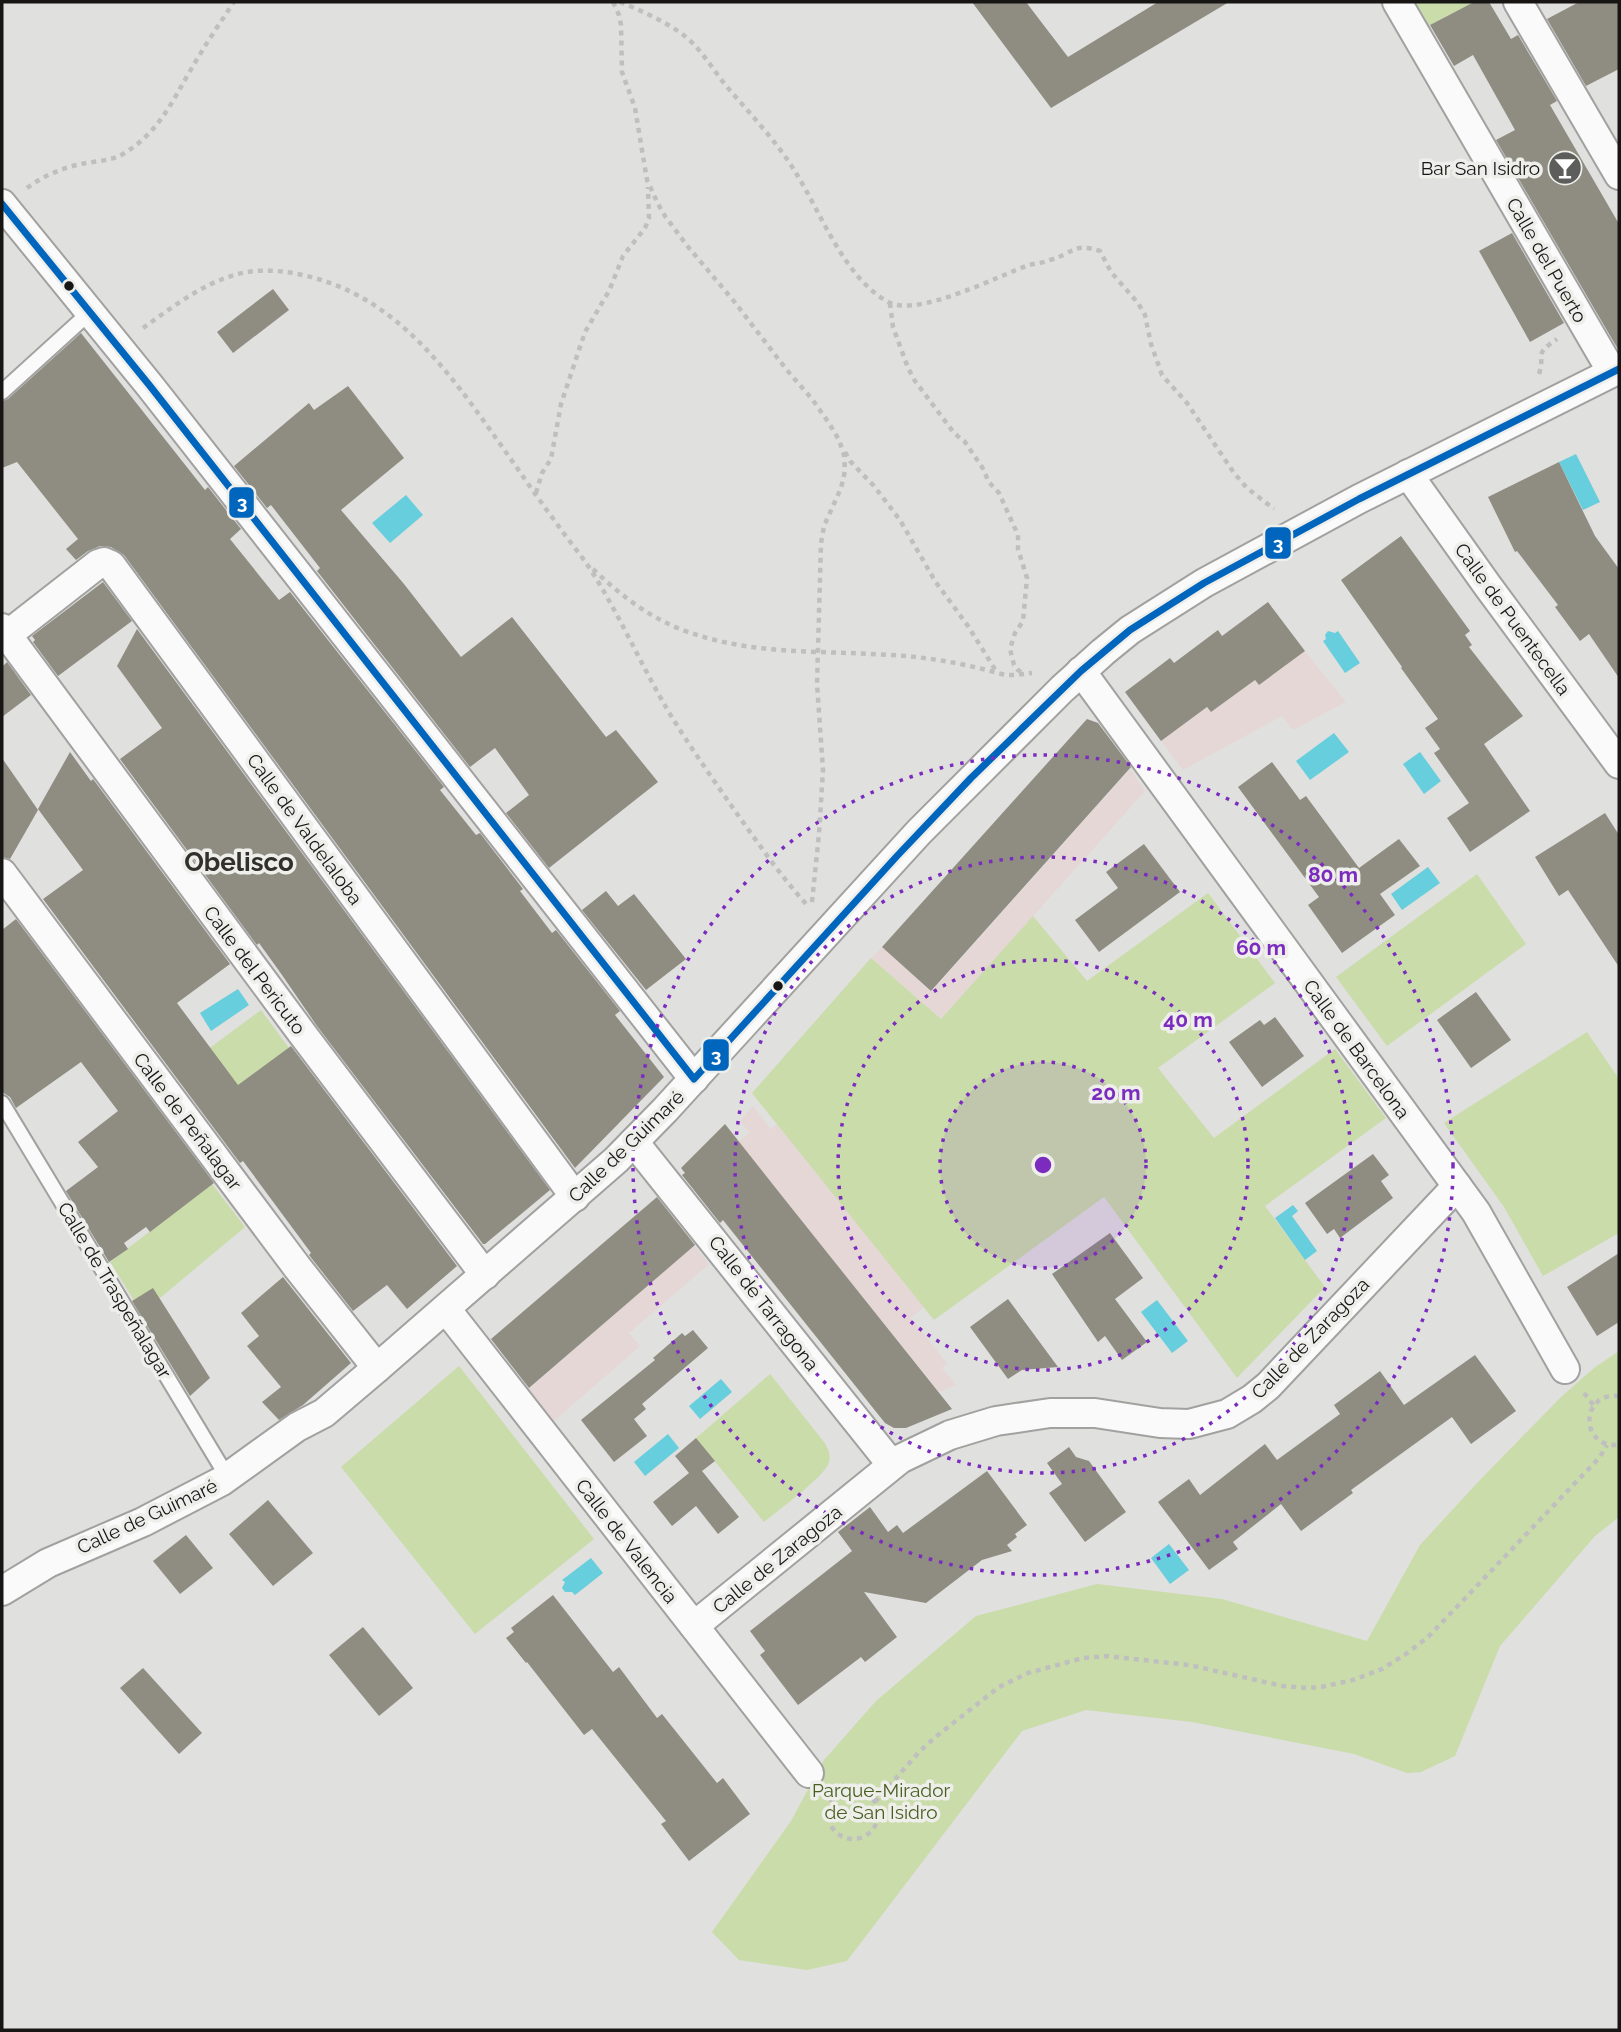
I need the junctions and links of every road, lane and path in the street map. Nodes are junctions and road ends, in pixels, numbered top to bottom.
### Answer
1 (234, 2) edge
2 (613, 2) edge
3 (620, 2) edge
4 (1397, 2) edge
5 (1518, 2) edge
6 (1619, 174) edge
7 (647, 180) junction
8 (3, 205) edge
9 (890, 303) junction
10 (89, 313) junction
11 (1560, 336) dead end
12 (117, 346) junction
13 (1616, 371) edge
14 (1537, 377) dead end
15 (2, 392) edge
16 (842, 448) junction
17 (1408, 474) junction
18 (536, 493) junction
19 (1292, 536) junction
20 (584, 561) junction
21 (4, 635) edge
22 (817, 653) junction
23 (1081, 671) junction
24 (996, 672) junction
25 (1035, 672) dead end
26 (1025, 674) junction
27 (1619, 764) edge
28 (2, 873) edge
29 (811, 909) junction
30 (830, 929) junction
31 (694, 1079) junction
32 (2, 1103) edge
33 (634, 1142) junction
34 (1457, 1186) junction
35 (575, 1197) junction
36 (485, 1275) junction
37 (446, 1309) junction
38 (377, 1368) junction
39 (1565, 1369) dead end
40 (1619, 1396) edge
41 (1607, 1444) junction
42 (1619, 1445) edge
43 (892, 1465) junction
44 (228, 1478) junction
45 (2, 1591) edge
46 (694, 1626) junction
47 (809, 1773) dead end
48 (875, 1802) junction

1 - 8 path
2 - 7 path
3 - 9 path
4 - 13 street, Calle del Puerto
5 - 6 street
7 - 16 path
7 - 18 path
8 - 10 street
9 - 19 path
9 - 26 path
10 - 12 street
10 - 15 lane
11 - 14 path
12 - 18 path
12 - 31 street
13 - 17 street, Calle de Guimaré
16 - 22 path
16 - 24 path
17 - 19 street, Calle de Guimaré
17 - 27 street, Calle de Puentecella
18 - 20 path
19 - 23 street, Calle de Guimaré
20 - 22 path
20 - 29 path
21 - 35 street, Calle de Valdelaloba
21 - 36 street, Calle del Pericuto
22 - 24 path
22 - 29 path
23 - 30 street, Calle de Guimaré
23 - 34 street, Calle de Barcelona
24 - 26 path
25 - 26 path
28 - 38 street, Calle de Peñalagar
29 - 30 path
30 - 31 street, Calle de Guimaré
31 - 33 street, Calle de Guimaré
32 - 44 lane, Calle de Traspeñalagar
33 - 35 street, Calle de Guimaré
33 - 43 street, Calle de Tarragona
34 - 39 street, Calle de Barcelona
34 - 43 street, Calle de Zaragoza
35 - 36 street, Calle de Guimaré
36 - 37 street, Calle de Guimaré
37 - 38 street, Calle de Guimaré
37 - 46 street, Calle de Valencia
38 - 44 street, Calle de Guimaré
40 - 41 path
41 - 42 path
41 - 48 path
43 - 46 street, Calle de Zaragoza
44 - 45 street, Calle de Guimaré
46 - 47 street, Calle de Valencia
48 - 48 path

